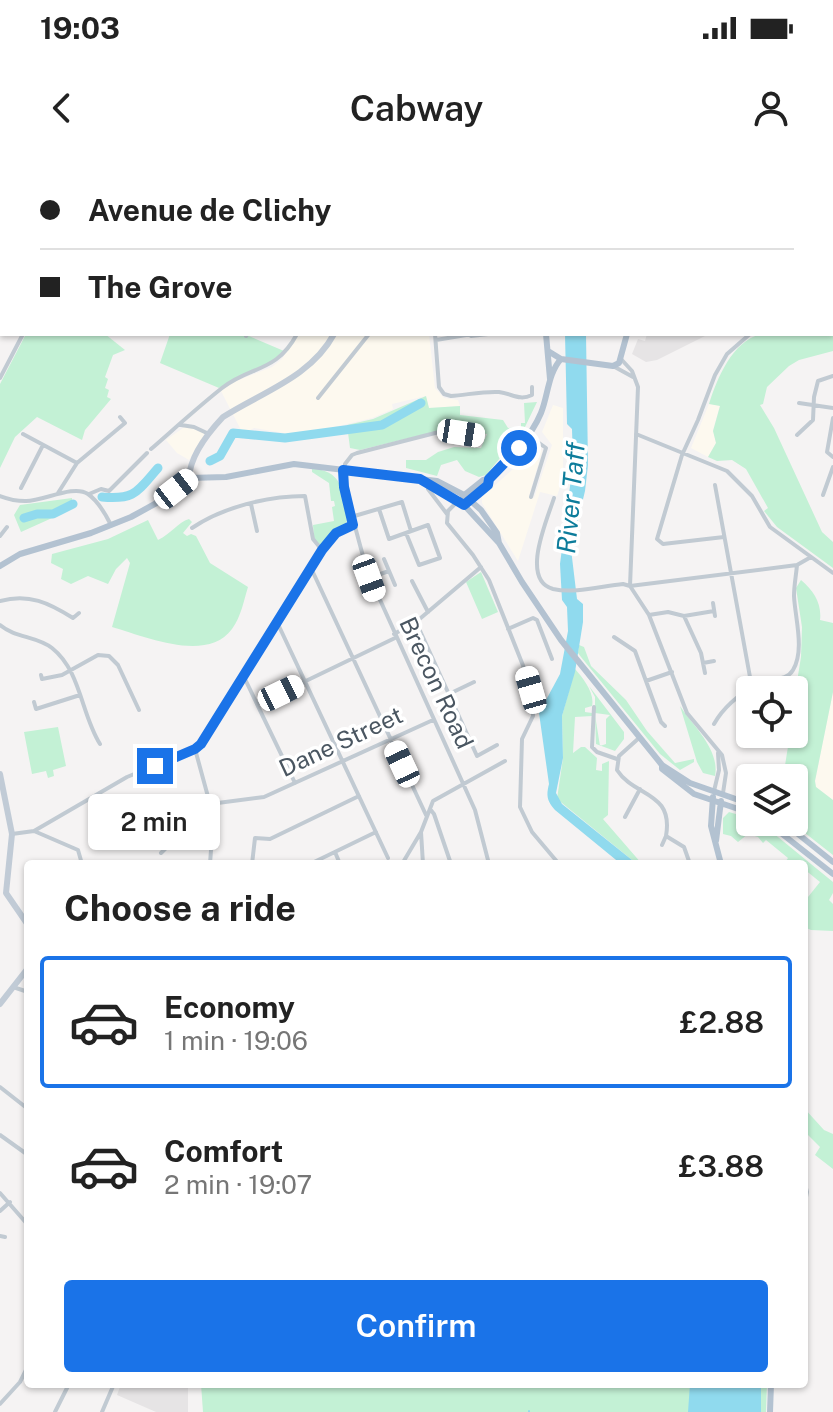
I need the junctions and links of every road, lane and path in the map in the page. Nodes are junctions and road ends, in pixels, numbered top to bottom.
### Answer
1 (22, 336) edge
2 (296, 336) edge
3 (333, 336) edge
4 (367, 336) edge
5 (546, 336) edge
6 (627, 336) edge
7 (748, 336) edge
8 (435, 337) edge
9 (548, 351) junction
10 (621, 359) junction
11 (563, 360) junction
12 (613, 366) junction
13 (833, 376) edge
14 (0, 378) edge
15 (550, 379) junction
16 (635, 379) junction
17 (532, 387) dead end
18 (318, 398) dead end
19 (799, 403) dead end
20 (815, 403) junction
21 (833, 408) edge
22 (120, 417) dead end
23 (833, 418) edge
24 (181, 425) junction
25 (23, 434) dead end
26 (209, 434) junction
27 (636, 434) junction
28 (528, 435) junction
29 (797, 435) dead end
30 (479, 436) dead end
31 (43, 445) junction
32 (683, 452) junction
33 (833, 457) edge
34 (77, 463) junction
35 (833, 467) edge
36 (343, 470) junction
37 (189, 478) junction
38 (715, 485) dead end
39 (21, 488) dead end
40 (428, 489) dead end
41 (58, 493) junction
42 (89, 494) junction
43 (823, 495) dead end
44 (0, 496) edge
45 (531, 497) dead end
46 (554, 498) dead end
47 (464, 500) junction
48 (251, 504) junction
49 (551, 508) junction
50 (379, 509) junction
51 (557, 511) dead end
52 (447, 514) junction
53 (351, 517) junction
54 (111, 525) junction
55 (353, 525) junction
56 (7, 527) dead end
57 (192, 528) dead end
58 (257, 531) dead end
59 (409, 532) junction
60 (0, 536) edge
61 (724, 537) junction
62 (322, 550) junction
63 (811, 557) junction
64 (384, 559) dead end
65 (1, 562) edge
66 (797, 565) junction
67 (481, 567) junction
68 (311, 568) junction
69 (389, 571) junction
70 (731, 572) junction
71 (833, 573) edge
72 (369, 578) junction
73 (412, 581) dead end
74 (395, 585) dead end
75 (630, 586) junction
76 (0, 601) edge
77 (713, 603) dead end
78 (428, 612) junction
79 (79, 613) dead end
80 (649, 615) junction
81 (684, 616) junction
82 (277, 622) junction
83 (416, 622) junction
84 (0, 625) edge
85 (508, 629) junction
86 (622, 631) dead end
87 (394, 636) junction
88 (354, 659) junction
89 (552, 659) dead end
90 (714, 661) dead end
91 (703, 663) junction
92 (71, 670) junction
93 (672, 672) junction
94 (705, 673) dead end
95 (41, 675) dead end
96 (244, 676) junction
97 (750, 676) edge
98 (787, 676) edge
99 (305, 681) junction
100 (646, 681) junction
101 (474, 682) dead end
102 (449, 694) junction
103 (80, 695) junction
104 (736, 699) edge
105 (34, 702) dead end
106 (258, 704) junction
107 (592, 709) dead end
108 (139, 710) dead end
109 (711, 714) dead end
110 (717, 718) junction
111 (433, 720) junction
112 (714, 724) dead end
113 (654, 727) dead end
114 (639, 738) junction
115 (391, 739) junction
116 (100, 744) dead end
117 (497, 745) dead end
118 (195, 749) junction
119 (717, 750) junction
120 (617, 759) junction
121 (343, 761) junction
122 (505, 761) dead end
123 (662, 765) junction
124 (0, 774) edge
125 (295, 783) junction
126 (462, 784) junction
127 (640, 789) junction
128 (714, 792) junction
129 (722, 794) junction
130 (359, 796) junction
131 (736, 799) edge
132 (712, 800) junction
133 (721, 803) junction
134 (210, 804) junction
135 (736, 808) edge
136 (430, 809) junction
137 (426, 815) junction
138 (635, 816) dead end
139 (34, 831) junction
140 (376, 832) junction
141 (421, 832) junction
142 (12, 834) junction
143 (212, 836) dead end
144 (666, 836) junction
145 (785, 836) edge
146 (800, 836) edge
147 (716, 841) junction
148 (662, 845) dead end
149 (335, 852) junction
150 (161, 853) dead end
151 (388, 858) dead end
152 (81, 860) edge
153 (210, 860) edge
154 (252, 860) edge
155 (318, 860) edge
156 (338, 860) edge
157 (404, 860) edge
158 (423, 860) edge
159 (450, 860) edge
160 (488, 860) edge
161 (556, 860) edge
162 (689, 860) edge
163 (720, 860) edge
164 (833, 862) edge
165 (833, 874) edge
166 (6, 893) junction
167 (0, 900) edge
168 (24, 919) edge
169 (24, 973) edge
170 (13, 987) junction
171 (24, 991) edge
172 (0, 1004) edge
173 (0, 1087) edge
174 (24, 1106) edge
175 (0, 1135) edge
176 (24, 1152) edge
177 (0, 1193) edge
178 (10, 1202) junction
179 (0, 1211) edge
180 (24, 1220) edge
181 (24, 1374) edge
182 (67, 1388) edge
183 (112, 1388) edge
184 (771, 1388) edge
185 (0, 1404) edge
186 (55, 1412) edge
187 (102, 1412) edge
188 (770, 1412) edge

1 - 14 street
2 - 24 street
3 - 26 street
4 - 18 street
5 - 9 main road
6 - 10 main road
7 - 32 street
8 - 17 street
9 - 11 main road
9 - 15 main road
10 - 12 main road
10 - 16 street
11 - 12 main road
11 - 15 main road
12 - 16 street
13 - 20 street
15 - 28 main road
16 - 27 street
19 - 20 street
20 - 21 street
20 - 29 street
22 - 34 street
23 - 33 street
24 - 26 street
24 - 42 street
25 - 31 street
26 - 37 street
27 - 32 street
27 - 75 street
28 - 45 street
28 - 47 main road
30 - 36 street
31 - 34 street
31 - 39 street
32 - 61 street
32 - 63 street
34 - 41 street
35 - 43 street
36 - 37 main road
36 - 47 main road
36 - 53 street, Brecon Road
37 - 54 main road
38 - 61 street
40 - 52 street
41 - 42 street
41 - 44 street
42 - 54 street
46 - 49 street
47 - 52 street
47 - 114 main road
48 - 57 street
48 - 58 street
48 - 62 street
49 - 51 street
49 - 75 street
50 - 53 street
50 - 59 street
50 - 59 street
52 - 67 street
53 - 55 street, Brecon Road
54 - 65 main road
55 - 62 street
55 - 72 street, Brecon Road
56 - 60 street
59 - 59 street
61 - 70 street
62 - 68 street
63 - 66 street
63 - 71 street
64 - 69 street
66 - 70 street
66 - 98 street
67 - 78 street
67 - 85 street
68 - 82 street
68 - 88 street
69 - 72 street
69 - 74 street
70 - 75 street
70 - 97 street
72 - 87 street, Brecon Road
73 - 78 street
75 - 80 street
76 - 79 street
77 - 81 street
78 - 83 street
80 - 81 street
80 - 93 street
81 - 91 street
82 - 96 street
82 - 99 street
83 - 87 street
83 - 102 street
84 - 92 street
85 - 89 street
85 - 161 street
86 - 100 street
87 - 88 street
87 - 111 street, Brecon Road
88 - 99 street
88 - 115 street
90 - 91 street
91 - 94 street
92 - 95 street
92 - 103 street
92 - 108 street
93 - 100 street
93 - 119 street
96 - 106 street
96 - 118 street
99 - 106 street
99 - 121 street
100 - 113 street
101 - 102 street
102 - 117 street
103 - 105 street
103 - 116 street
104 - 110 street
106 - 125 street
107 - 120 street
109 - 110 street
110 - 112 street
111 - 115 street, Dane Street
111 - 126 street, Brecon Road
114 - 120 street
114 - 123 main road
115 - 121 street, Dane Street
115 - 137 street
118 - 134 street
118 - 139 street
119 - 128 street
119 - 129 street
120 - 127 street
121 - 125 street, Dane Street
121 - 130 street
122 - 126 street
123 - 128 main road
123 - 132 main road
124 - 142 street
125 - 134 street, Dane Street
126 - 136 street
126 - 160 street, Brecon Road
127 - 138 street
127 - 144 street
128 - 129 main road
128 - 132 main road
129 - 131 main road
129 - 133 main road
130 - 140 street
130 - 154 street
132 - 133 main road
132 - 147 main road
133 - 135 main road
133 - 147 main road
134 - 150 street
136 - 137 street
136 - 159 street
137 - 141 street
139 - 142 street
139 - 152 street
140 - 149 street
140 - 151 street
141 - 157 street
141 - 158 street
142 - 166 street
143 - 153 street
144 - 148 street
144 - 162 street
145 - 165 main road
146 - 164 main road
147 - 163 main road
149 - 155 street
149 - 156 street
166 - 167 street
166 - 168 street
169 - 170 street
170 - 171 street
170 - 172 street
173 - 174 street
175 - 176 street
177 - 178 street
178 - 179 street
178 - 180 street
181 - 185 street
182 - 186 street
183 - 187 street
184 - 188 main road

